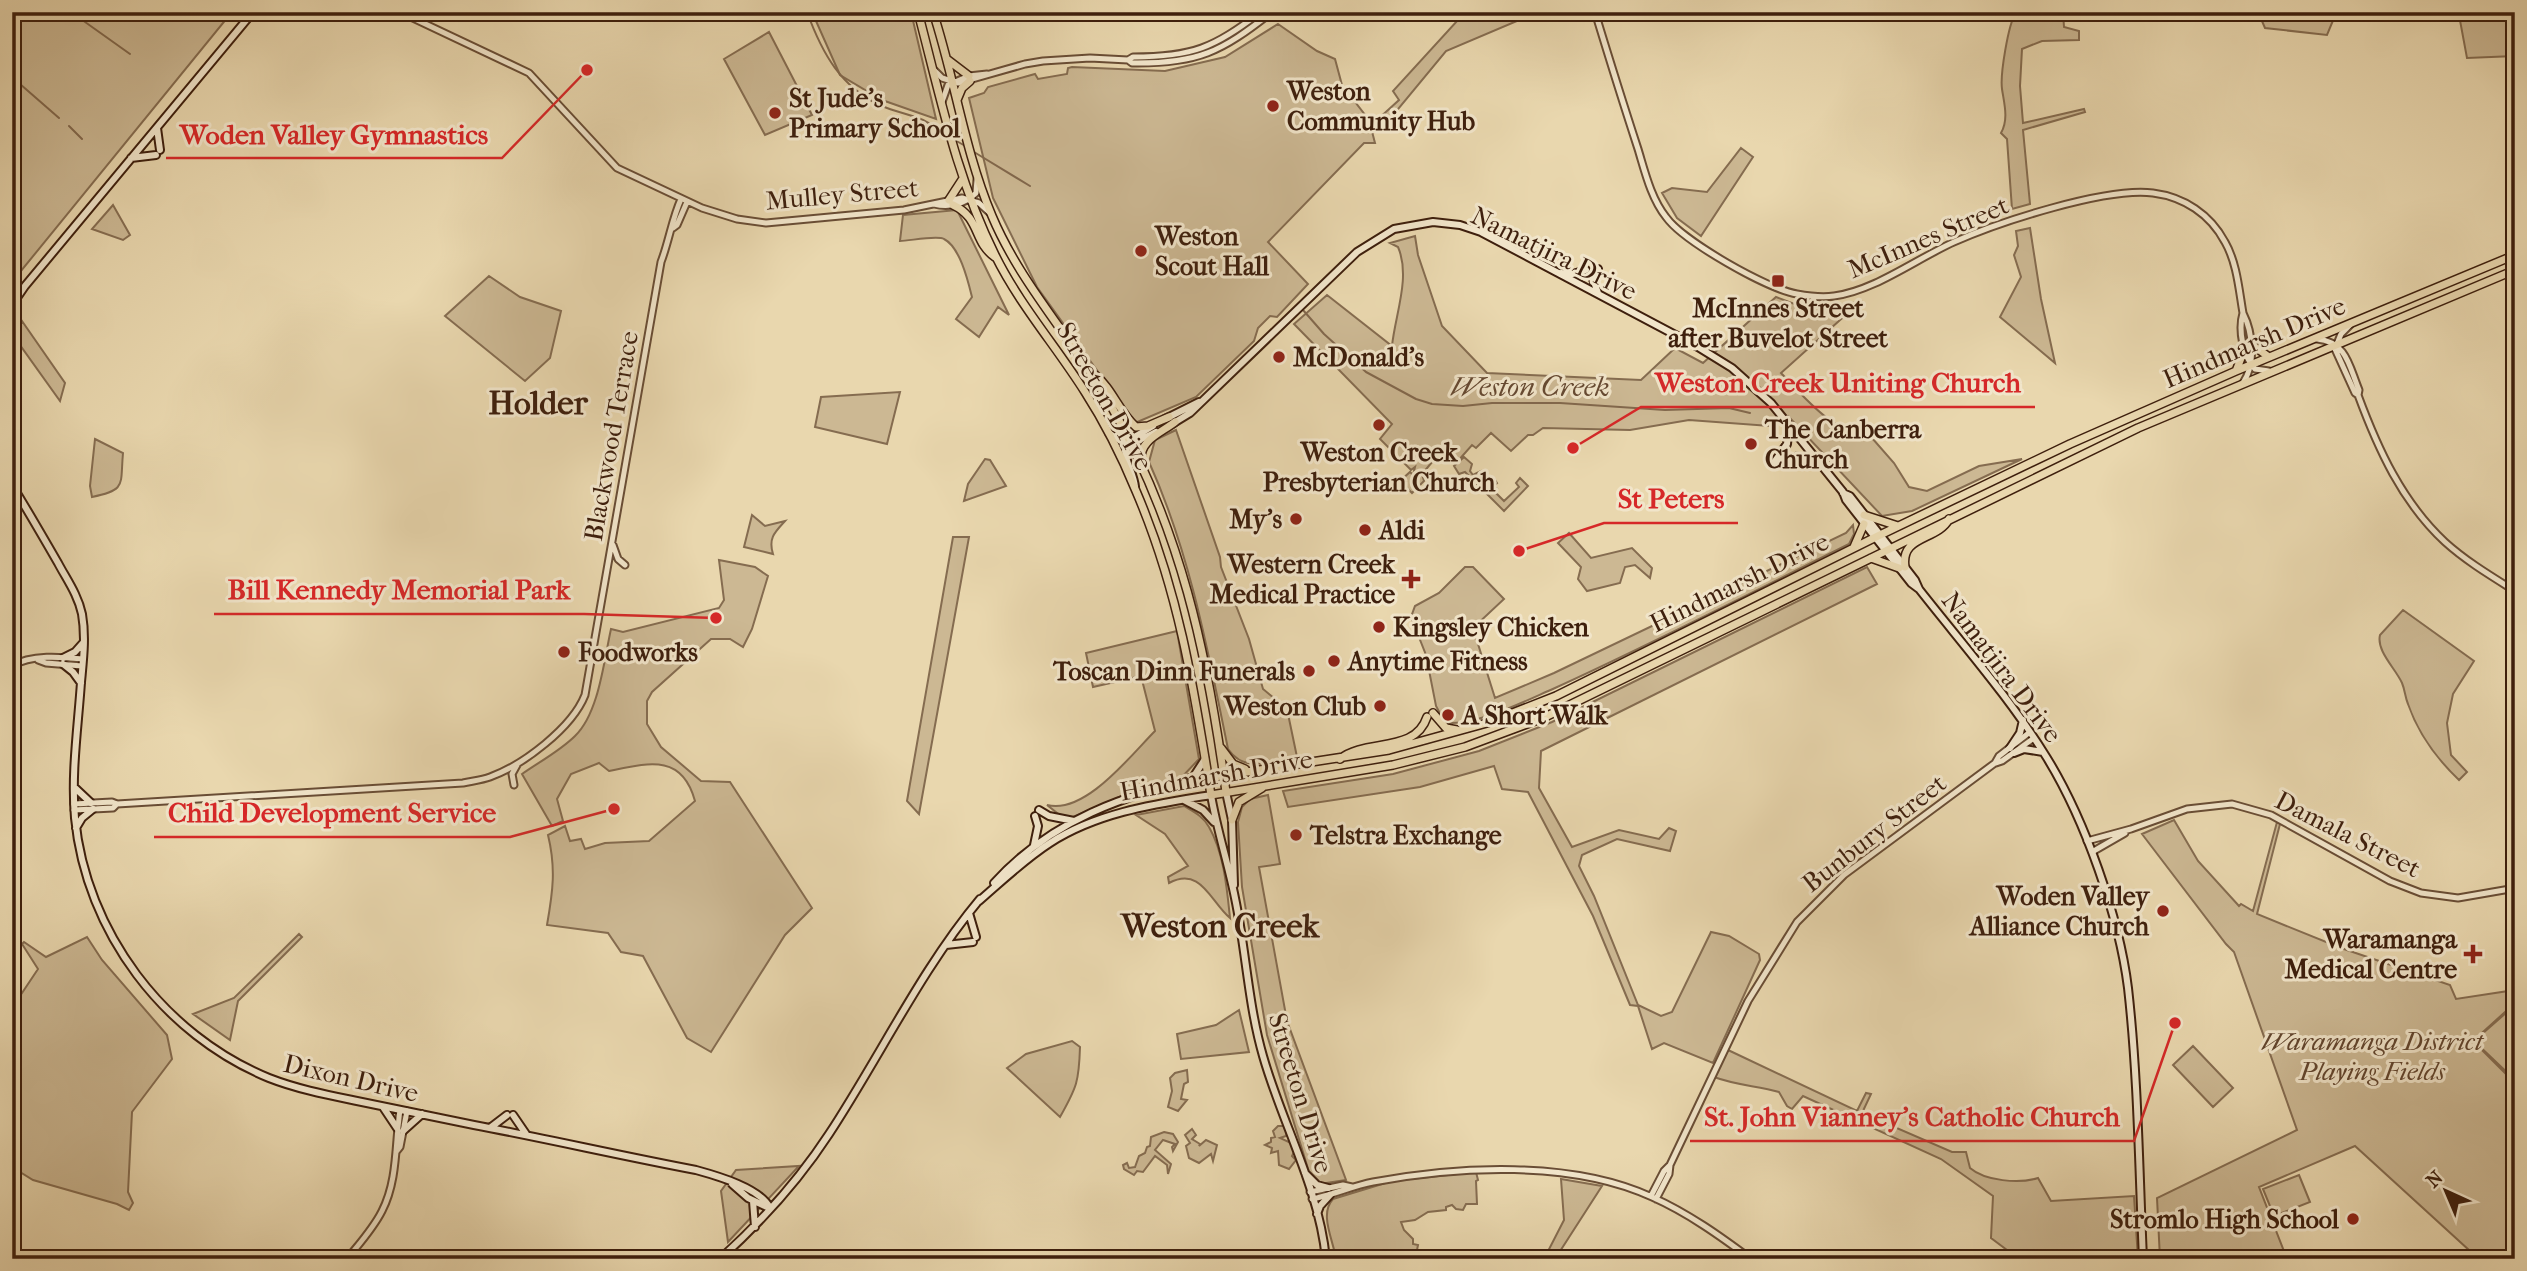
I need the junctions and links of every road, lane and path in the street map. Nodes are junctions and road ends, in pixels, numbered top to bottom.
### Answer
1 (253, 12) edge
2 (400, 12) edge
3 (918, 12) edge
4 (933, 12) edge
5 (1262, 12) edge
6 (1272, 12) edge
7 (1595, 12) edge
8 (945, 57) junction
9 (1128, 60) junction
10 (932, 68) junction
11 (969, 78) junction
12 (952, 83) junction
13 (957, 102) junction
14 (941, 106) junction
15 (157, 128) junction
16 (131, 158) junction
17 (976, 172) junction
18 (962, 180) junction
19 (684, 200) junction
20 (969, 200) junction
21 (951, 203) junction
22 (992, 215) junction
23 (2515, 255) edge
24 (996, 257) junction
25 (1586, 270) dead end
26 (1598, 270) dead end
27 (2515, 270) edge
28 (1559, 273) junction
29 (1599, 295) junction
30 (12, 305) edge
31 (2353, 322) junction
32 (2314, 339) junction
33 (2336, 344) junction
34 (2248, 346) junction
35 (2269, 357) junction
36 (2251, 364) junction
37 (1089, 370) junction
38 (2272, 370) junction
39 (2236, 371) junction
40 (2243, 383) junction
41 (1172, 420) junction
42 (1789, 425) junction
43 (1107, 432) junction
44 (1130, 442) junction
45 (1819, 463) junction
46 (1141, 464) junction
47 (12, 485) edge
48 (1136, 489) junction
49 (1843, 492) junction
50 (1864, 515) junction
51 (1949, 519) junction
52 (1864, 524) junction
53 (1899, 526) junction
54 (1878, 536) junction
55 (612, 542) junction
56 (1854, 548) junction
57 (1888, 549) junction
58 (1871, 558) junction
59 (625, 565) dead end
60 (1902, 567) junction
61 (2515, 592) edge
62 (84, 642) junction
63 (63, 661) junction
64 (83, 662) junction
65 (12, 666) edge
66 (81, 683) junction
67 (2023, 720) junction
68 (1463, 730) junction
69 (2032, 735) junction
70 (1219, 744) junction
71 (2012, 750) junction
72 (2043, 752) junction
73 (524, 758) junction
74 (1205, 759) junction
75 (1339, 759) junction
76 (1253, 771) junction
77 (1224, 775) junction
78 (1208, 778) junction
79 (1180, 783) junction
80 (514, 785) dead end
81 (1269, 785) junction
82 (74, 787) junction
83 (1226, 792) junction
84 (1211, 795) junction
85 (1183, 799) junction
86 (92, 806) junction
87 (74, 807) junction
88 (1232, 820) junction
89 (1074, 821) junction
90 (76, 828) junction
91 (2130, 829) junction
92 (1217, 831) junction
93 (2087, 841) junction
94 (1034, 846) junction
95 (2092, 852) junction
96 (2513, 888) edge
97 (1235, 898) junction
98 (979, 901) junction
99 (969, 913) junction
100 (946, 945) junction
101 (383, 1106) junction
102 (404, 1111) junction
103 (422, 1114) junction
104 (490, 1128) junction
105 (400, 1129) junction
106 (527, 1135) junction
107 (1304, 1171) junction
108 (1329, 1192) junction
109 (781, 1195) junction
110 (1311, 1196) junction
111 (1654, 1197) junction
112 (756, 1198) junction
113 (770, 1208) junction
114 (1317, 1216) junction
115 (755, 1227) junction
116 (347, 1259) edge
117 (720, 1259) edge
118 (1326, 1259) edge
119 (1751, 1259) edge
120 (2143, 1259) edge

1 - 15 main road
2 - 19 street, Mulley Street
3 - 10 main road, Streeton Drive
4 - 8 main road, Streeton Drive
5 - 9 street
6 - 9 street
7 - 34 street, McInnes Street
8 - 11 main road
8 - 12 main road, Streeton Drive
9 - 11 street
10 - 12 street
10 - 14 main road, Streeton Drive
11 - 12 street
11 - 13 main road
12 - 13 main road, Streeton Drive
12 - 14 street
13 - 17 main road, Streeton Drive
14 - 18 main road, Streeton Drive
15 - 16 main road
15 - 16 main road
16 - 30 main road
17 - 20 street
17 - 22 main road, Streeton Drive
18 - 20 main road, Streeton Drive
18 - 21 main road
19 - 21 street, Mulley Street
19 - 55 street, Blackwood Terrace
20 - 21 street, Mulley Street
20 - 22 street
20 - 24 main road, Streeton Drive
21 - 24 main road
22 - 37 main road, Streeton Drive
23 - 31 main road, Hindmarsh Drive
24 - 43 main road, Streeton Drive
25 - 28 main road
26 - 29 main road
27 - 33 main road, Hindmarsh Drive
28 - 29 main road, Namatjira Drive
28 - 41 main road, Namatjira Drive
29 - 42 main road, Namatjira Drive
31 - 32 main road, Hindmarsh Drive
31 - 33 street
32 - 33 street
32 - 35 main road, Hindmarsh Drive
33 - 38 main road, Hindmarsh Drive
33 - 61 street
34 - 35 main road
34 - 36 street, McInnes Street
34 - 39 main road
35 - 36 main road, Hindmarsh Drive
36 - 38 street
36 - 39 main road, Hindmarsh Drive
36 - 40 street, McInnes Street
37 - 41 main road
37 - 44 main road, Streeton Drive
38 - 40 main road, Hindmarsh Drive
39 - 53 main road, Hindmarsh Drive
40 - 51 main road, Hindmarsh Drive
41 - 44 main road, Namatjira Drive
41 - 46 main road
42 - 45 main road, Namatjira Drive
42 - 45 main road
43 - 44 main road
43 - 48 main road, Streeton Drive
44 - 46 main road, Streeton Drive
44 - 48 main road
45 - 49 main road, Namatjira Drive
46 - 70 main road, Streeton Drive
47 - 62 main road, Dixon Drive
48 - 74 main road, Streeton Drive
49 - 50 main road, Namatjira Drive
49 - 52 main road, Namatjira Drive
50 - 53 main road
50 - 54 main road, Namatjira Drive
51 - 57 main road, Hindmarsh Drive
51 - 60 main road
52 - 54 main road, Namatjira Drive
52 - 56 main road
53 - 54 main road, Hindmarsh Drive
54 - 56 main road, Hindmarsh Drive
54 - 57 main road, Namatjira Drive
55 - 59 street
55 - 73 street, Blackwood Terrace
56 - 68 main road, Hindmarsh Drive
57 - 58 main road, Hindmarsh Drive
57 - 60 main road, Namatjira Drive
58 - 60 main road
58 - 81 main road, Hindmarsh Drive
60 - 67 main road, Namatjira Drive
62 - 63 main road
62 - 64 main road, Dixon Drive
63 - 64 street
63 - 65 street
63 - 66 main road
64 - 66 main road, Dixon Drive
66 - 82 main road, Dixon Drive
67 - 69 main road, Namatjira Drive
67 - 71 main road
68 - 75 main road, Hindmarsh Drive
68 - 75 main road
69 - 71 street, Bunbury Street
69 - 72 main road, Namatjira Drive
70 - 76 main road
70 - 77 main road, Streeton Drive
71 - 72 main road
71 - 111 street, Bunbury Street
72 - 93 main road, Namatjira Drive
73 - 80 street
73 - 86 street, Blackwood Terrace
74 - 78 main road, Streeton Drive
74 - 79 main road
75 - 76 main road, Hindmarsh Drive
76 - 77 main road, Hindmarsh Drive
77 - 78 main road, Hindmarsh Drive
77 - 83 main road, Streeton Drive
78 - 79 main road, Hindmarsh Drive
78 - 84 main road, Streeton Drive
79 - 89 main road, Hindmarsh Drive
81 - 83 main road, Hindmarsh Drive
81 - 88 main road
82 - 86 main road
82 - 87 main road, Dixon Drive
83 - 84 main road, Hindmarsh Drive
83 - 88 main road, Streeton Drive
84 - 85 main road, Hindmarsh Drive
84 - 92 main road, Streeton Drive
85 - 92 main road
85 - 98 main road, Hindmarsh Drive
86 - 87 street, Blackwood Terrace
86 - 90 main road
87 - 90 main road, Dixon Drive
88 - 97 main road, Streeton Drive
89 - 94 main road, Hindmarsh Drive
89 - 94 main road
90 - 101 main road, Dixon Drive
91 - 93 street, Damala Street
91 - 95 street, Damala Street
91 - 96 street, Damala Street
92 - 97 main road, Streeton Drive
93 - 95 main road, Namatjira Drive
94 - 98 main road, Hindmarsh Drive
95 - 120 main road, Namatjira Drive
97 - 107 main road, Streeton Drive
98 - 99 main road, Hindmarsh Drive
99 - 100 main road, Hindmarsh Drive
99 - 100 main road
100 - 109 main road, Hindmarsh Drive
101 - 102 main road, Dixon Drive
101 - 105 main road
102 - 103 main road, Dixon Drive
102 - 105 street
103 - 104 main road, Dixon Drive
103 - 105 main road
104 - 106 main road, Dixon Drive
104 - 106 main road
105 - 116 street
106 - 112 main road, Dixon Drive
107 - 108 main road
107 - 110 main road, Streeton Drive
108 - 110 street
108 - 111 street
108 - 114 main road
109 - 112 main road
109 - 113 main road, Hindmarsh Drive
110 - 114 main road, Streeton Drive
111 - 119 street
112 - 113 main road, Dixon Drive
112 - 115 main road
113 - 115 main road, Hindmarsh Drive
114 - 118 main road, Streeton Drive
115 - 117 main road, Hindmarsh Drive

